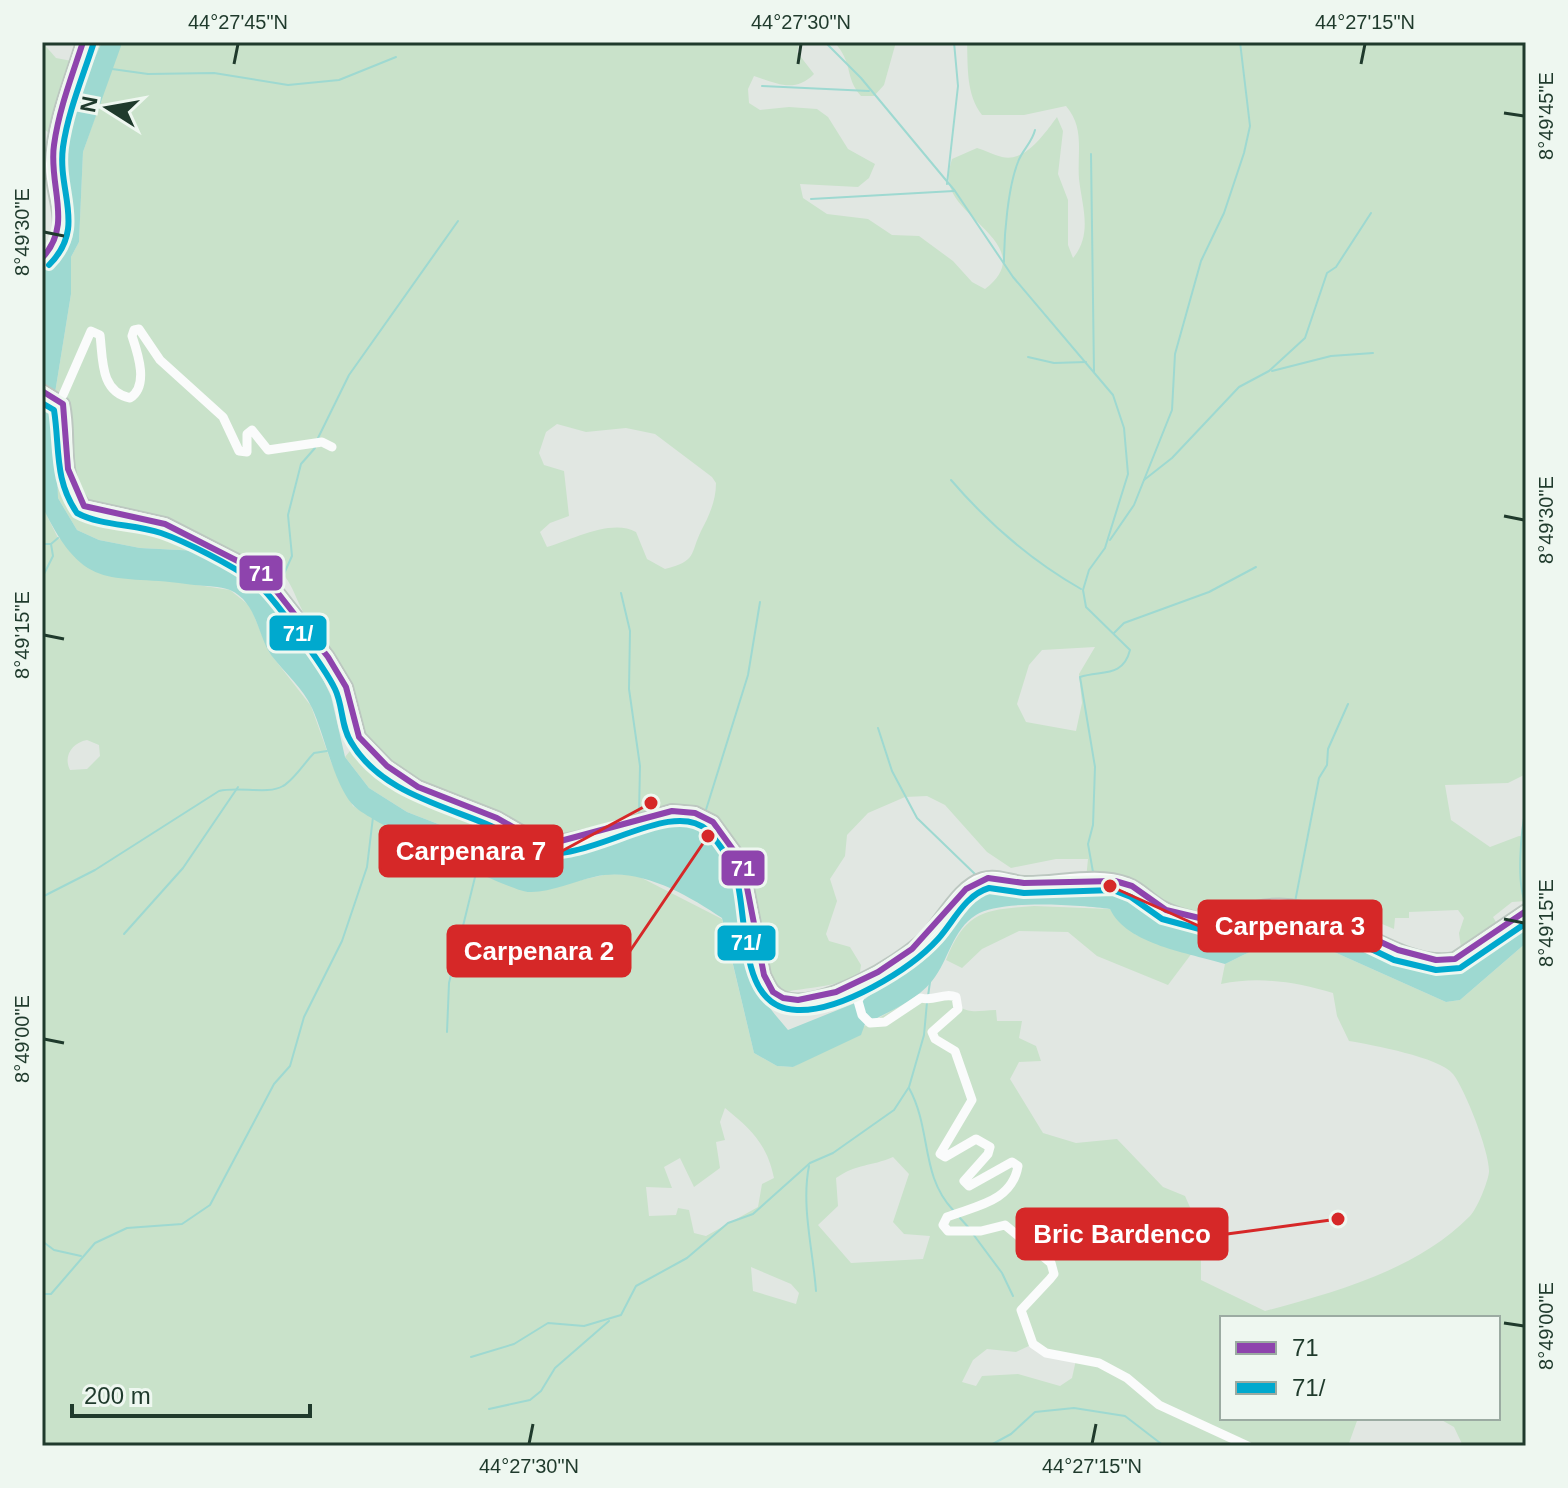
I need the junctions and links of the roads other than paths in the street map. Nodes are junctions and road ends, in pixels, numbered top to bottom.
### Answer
1 (83, 42) edge
2 (42, 258) edge
3 (42, 391) edge
4 (60, 397) junction
5 (332, 447) dead end
6 (1526, 911) edge
7 (923, 939) junction
8 (1248, 1446) edge

1 - 2 street
3 - 4 street
4 - 5 street
4 - 7 street
6 - 7 street
7 - 8 street

